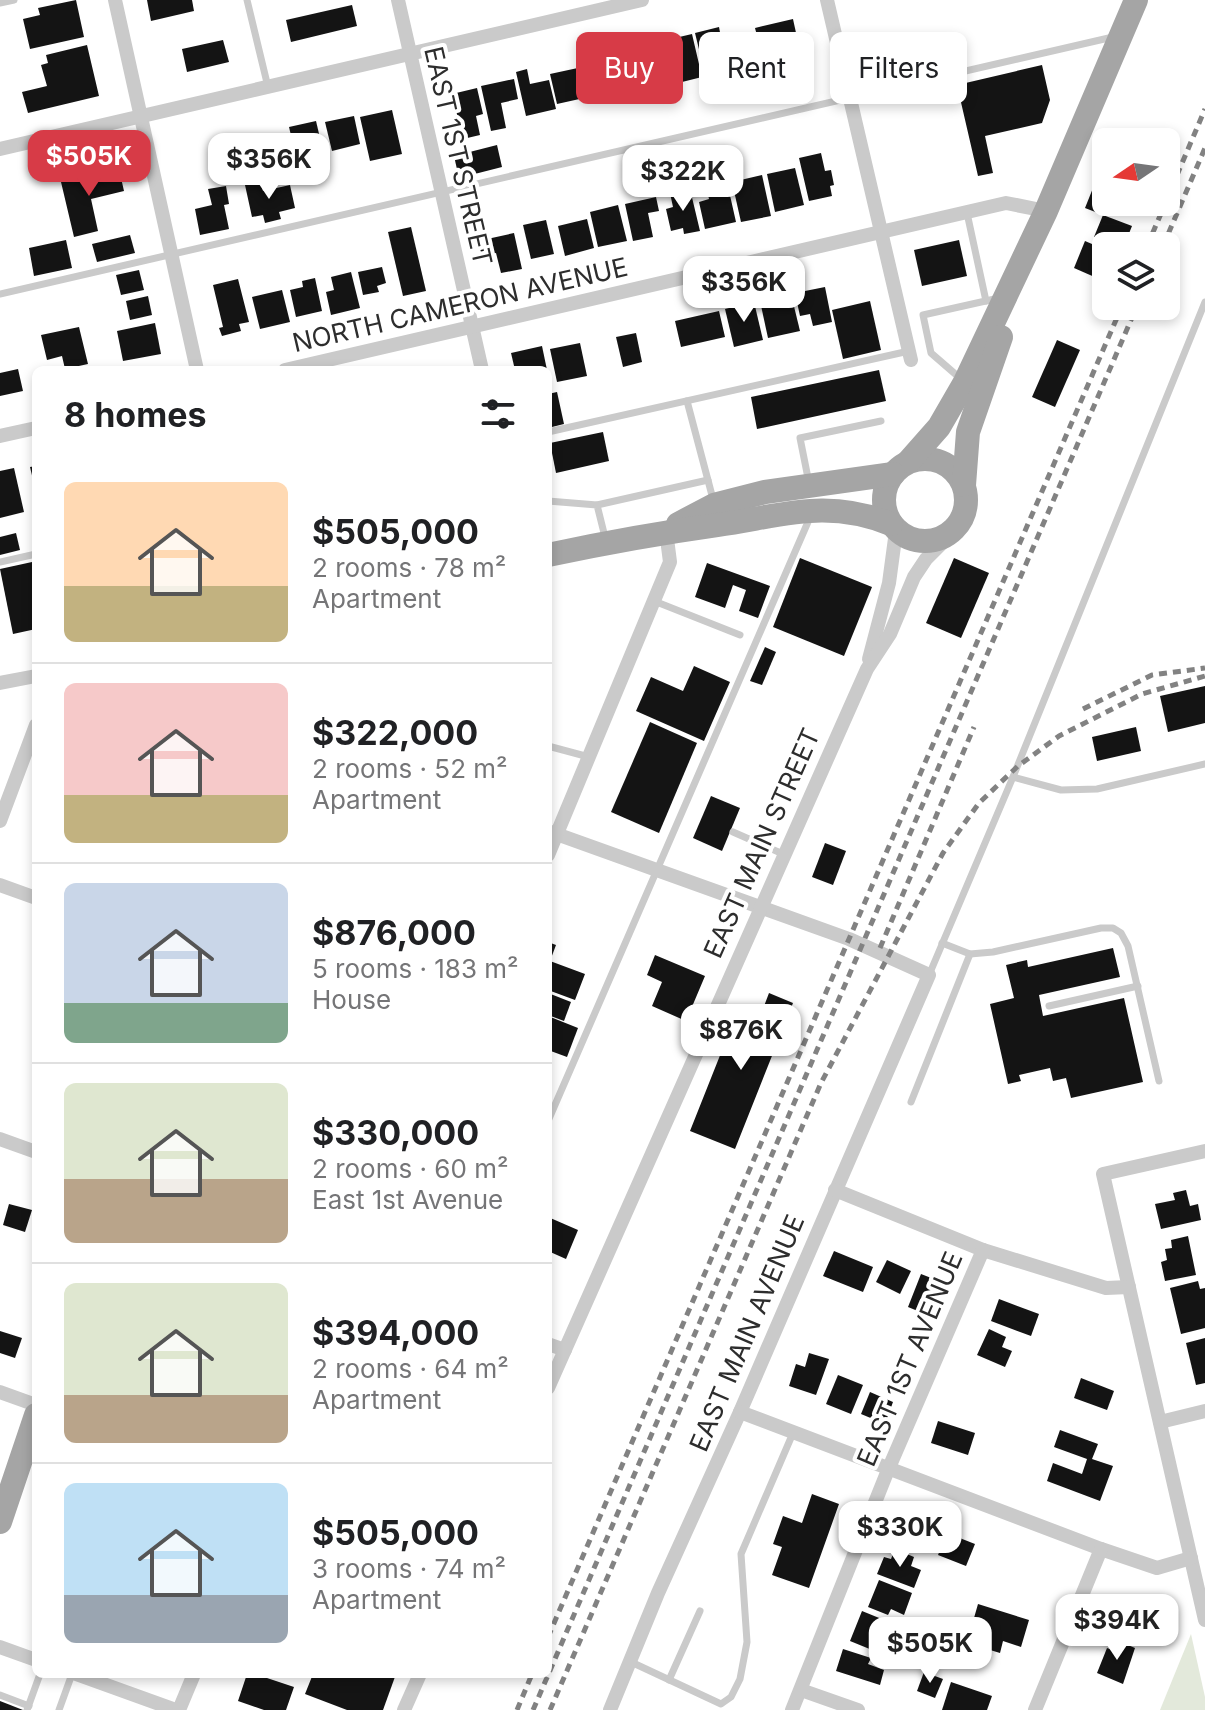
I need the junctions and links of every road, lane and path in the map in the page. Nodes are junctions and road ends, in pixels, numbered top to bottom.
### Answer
1 (14, 0) edge
2 (115, 0) edge
3 (247, 0) edge
4 (398, 0) edge
5 (642, 0) edge
6 (827, 0) edge
7 (1136, 0) edge
8 (0, 3) edge
9 (835, 32) edge
10 (1120, 36) junction
11 (410, 54) junction
12 (967, 70) edge
13 (268, 87) junction
14 (830, 101) edge
15 (852, 104) edge
16 (141, 116) junction
17 (0, 149) edge
18 (441, 192) junction
19 (1046, 211) junction
20 (967, 212) junction
21 (881, 232) junction
22 (172, 254) junction
23 (0, 294) edge
24 (996, 299) junction
25 (1205, 302) edge
26 (472, 327) junction
27 (910, 356) joint
28 (196, 366) edge
29 (302, 366) edge
30 (481, 366) edge
31 (965, 382) junction
32 (687, 401) junction
33 (881, 421) dead end
34 (32, 429) edge
35 (552, 431) edge
36 (0, 436) edge
37 (901, 467) junction
38 (708, 480) junction
39 (964, 485) junction
40 (812, 498) junction
41 (552, 501) edge
42 (597, 505) junction
43 (714, 505) junction
44 (894, 528) junction
45 (955, 530) junction
46 (666, 531) junction
47 (607, 543) junction
48 (552, 554) edge
49 (32, 555) edge
50 (0, 562) edge
51 (654, 601) junction
52 (740, 635) dead end
53 (867, 669) junction
54 (32, 677) edge
55 (0, 683) edge
56 (32, 736) edge
57 (552, 747) edge
58 (589, 757) junction
59 (1205, 764) edge
60 (1013, 777) junction
61 (0, 821) edge
62 (733, 832) dead end
63 (553, 833) edge
64 (783, 854) junction
65 (657, 871) junction
66 (0, 885) edge
67 (32, 897) edge
68 (759, 908) junction
69 (942, 943) junction
70 (970, 954) junction
71 (929, 975) junction
72 (1138, 986) junction
73 (1049, 1006) dead end
74 (1159, 1081) dead end
75 (911, 1102) dead end
76 (552, 1112) edge
77 (0, 1139) edge
78 (32, 1151) edge
79 (1205, 1151) edge
80 (835, 1190) junction
81 (983, 1250) junction
82 (1129, 1287) junction
83 (552, 1345) edge
84 (565, 1350) junction
85 (552, 1379) edge
86 (0, 1392) edge
87 (32, 1404) edge
88 (1205, 1411) edge
89 (740, 1412) junction
90 (1160, 1422) junction
91 (32, 1427) edge
92 (793, 1433) junction
93 (888, 1470) junction
94 (0, 1522) edge
95 (1101, 1549) junction
96 (1191, 1558) junction
97 (700, 1611) dead end
98 (1205, 1620) edge
99 (0, 1647) edge
100 (32, 1659) edge
101 (631, 1662) junction
102 (39, 1678) edge
103 (72, 1678) edge
104 (85, 1678) edge
105 (192, 1678) edge
106 (418, 1678) edge
107 (669, 1680) junction
108 (801, 1690) junction
109 (0, 1695) edge
110 (720, 1707) edge
111 (28, 1708) edge
112 (59, 1710) edge
113 (177, 1710) edge
114 (404, 1710) edge
115 (610, 1710) edge
116 (792, 1710) edge
117 (858, 1710) edge
118 (1035, 1710) edge

1 - 8 lane
2 - 16 street
3 - 13 lane
4 - 11 street, EAST 1ST STREET
5 - 11 street
6 - 9 street
7 - 10 main road
10 - 12 lane
10 - 19 main road
11 - 13 street
11 - 18 street, EAST 1ST STREET
13 - 16 street
14 - 18 lane
15 - 21 street
16 - 17 street
16 - 22 street
18 - 22 lane
18 - 26 street, EAST 1ST STREET
19 - 20 street, NORTH CAMERON AVENUE
19 - 24 main road
19 - 39 main road
20 - 21 street, NORTH CAMERON AVENUE
20 - 24 lane
21 - 26 street, NORTH CAMERON AVENUE
21 - 27 street
22 - 23 lane
22 - 28 street
24 - 31 main road
24 - 31 lane
25 - 60 lane
26 - 29 street, NORTH CAMERON AVENUE
26 - 30 street, EAST 1ST STREET
27 - 32 lane
31 - 37 main road
32 - 35 lane
32 - 38 lane
33 - 40 lane
34 - 36 street
37 - 39 main road
37 - 40 main road
37 - 44 main road
38 - 42 lane
38 - 43 lane
39 - 45 main road
40 - 43 main road
40 - 44 main road
40 - 46 main road
40 - 65 lane
41 - 42 lane
42 - 47 lane
43 - 46 main road
44 - 45 main road
44 - 53 street, EAST MAIN STREET
45 - 53 street, EAST MAIN STREET
46 - 47 main road
46 - 51 street
47 - 48 main road
49 - 50 lane
51 - 52 lane
51 - 58 street
53 - 64 street, EAST MAIN STREET
54 - 55 street
56 - 61 street
57 - 58 lane
58 - 63 street
59 - 60 lane
60 - 69 lane
62 - 64 lane
63 - 65 street
64 - 68 street, EAST MAIN STREET
65 - 68 street
65 - 76 lane
66 - 67 street
68 - 71 street
68 - 84 street, EAST MAIN STREET
69 - 70 lane
69 - 71 lane
70 - 72 lane
70 - 75 lane
71 - 80 street, EAST MAIN AVENUE
72 - 73 lane
72 - 74 lane
77 - 78 street
79 - 82 street
80 - 81 street
80 - 89 street, EAST MAIN AVENUE
81 - 82 street
81 - 93 street, EAST 1ST AVENUE
82 - 90 street
83 - 84 street
84 - 85 street, EAST MAIN STREET
86 - 87 street
88 - 90 street
89 - 92 street
89 - 101 street, EAST MAIN AVENUE
90 - 96 street
91 - 94 main road
92 - 93 street
92 - 110 lane
93 - 95 street
93 - 108 street, EAST 1ST AVENUE
95 - 96 street
95 - 118 street
96 - 98 street
97 - 107 lane
99 - 100 street
101 - 107 lane
101 - 115 street, EAST MAIN AVENUE
102 - 111 lane
103 - 112 lane
104 - 113 street
105 - 113 street
106 - 114 street
107 - 110 lane
108 - 116 street, EAST 1ST AVENUE
108 - 117 street
109 - 111 lane

